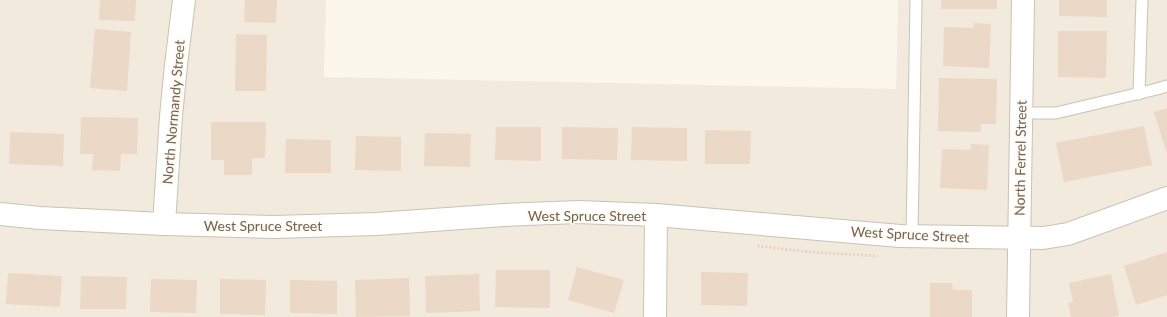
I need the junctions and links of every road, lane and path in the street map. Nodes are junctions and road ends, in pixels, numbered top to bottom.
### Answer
1 (184, 0) edge
2 (916, 0) edge
3 (1023, 0) edge
4 (1142, 0) edge
5 (1167, 86) edge
6 (1139, 94) junction
7 (1021, 114) junction
8 (1167, 198) edge
9 (0, 214) edge
10 (656, 215) junction
11 (164, 224) junction
12 (912, 236) junction
13 (1018, 238) junction
14 (655, 317) edge
15 (1018, 317) edge

1 - 11 street, North Normandy Street
2 - 12 lane
3 - 7 street, North Ferrel Street
4 - 6 lane
5 - 6 lane
6 - 7 lane
7 - 13 street, North Ferrel Street
8 - 13 street, West Spruce Street
9 - 11 street, West Spruce Street
10 - 11 street, West Spruce Street
10 - 12 street, West Spruce Street
10 - 14 street
12 - 13 street, West Spruce Street
13 - 15 street, North Ferrel Street

